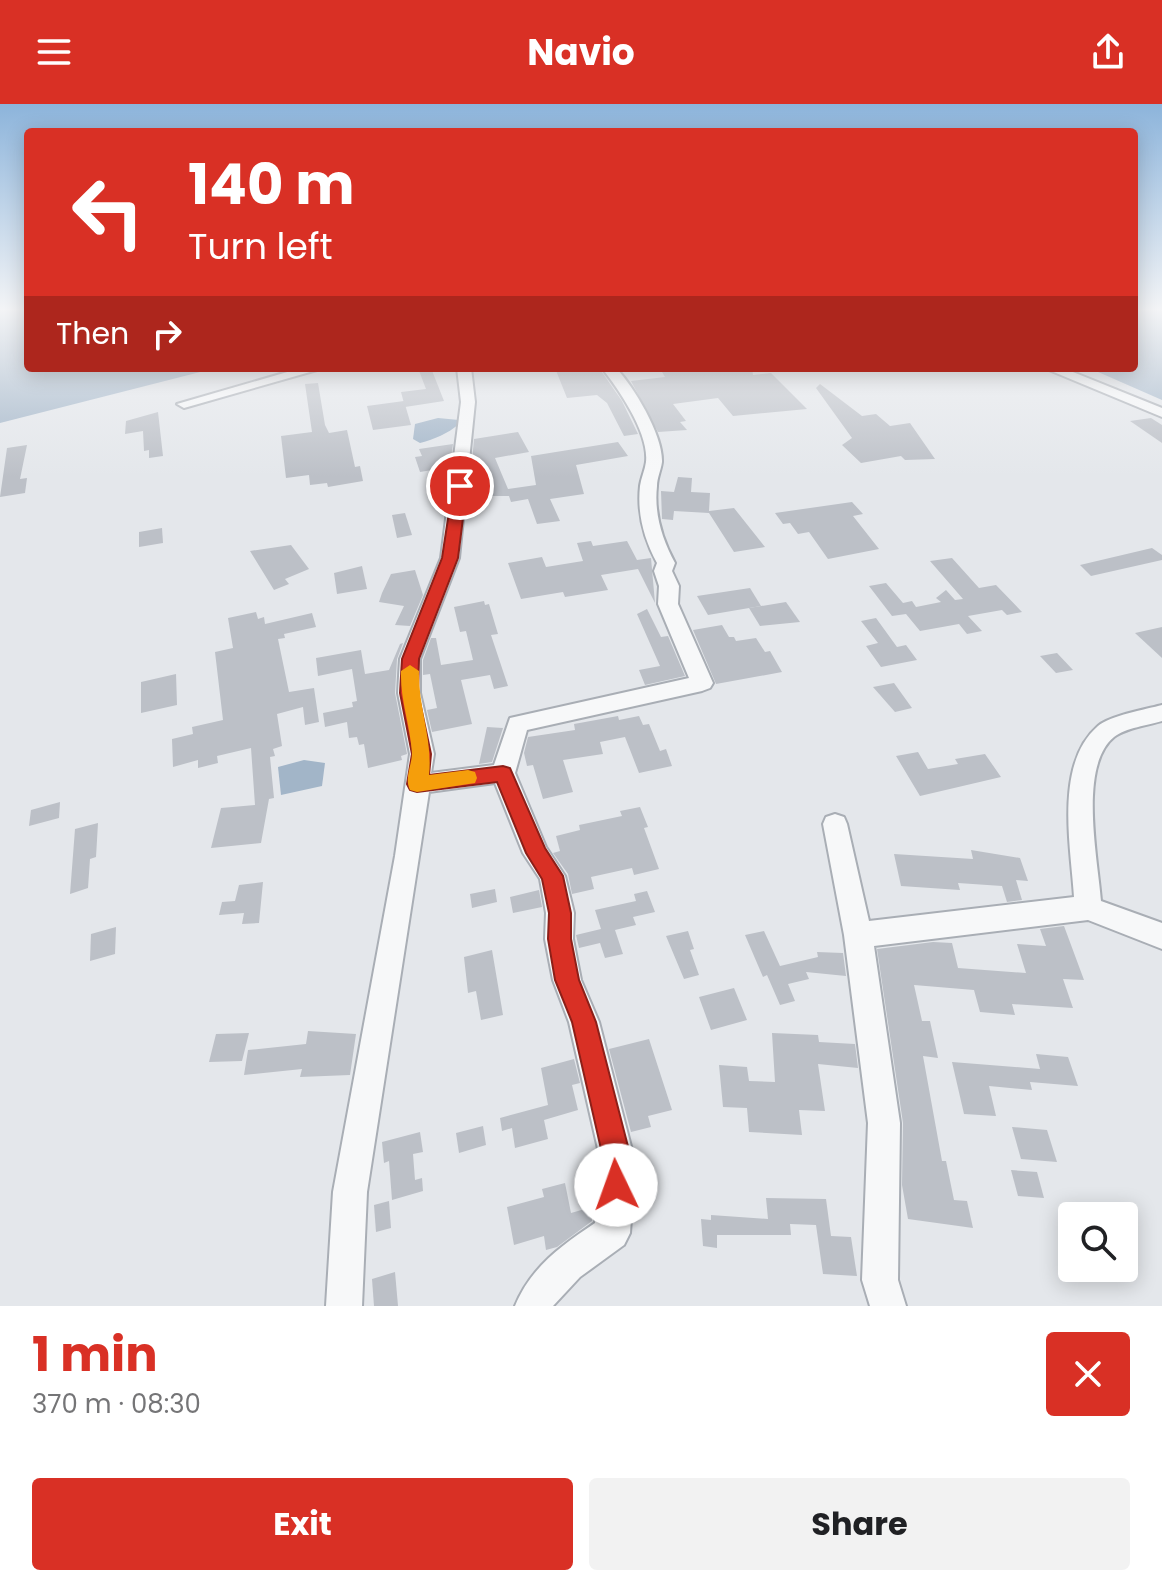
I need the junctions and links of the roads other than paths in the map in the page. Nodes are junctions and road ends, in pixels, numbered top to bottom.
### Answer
1 (302, 372) edge
2 (464, 372) edge
3 (612, 372) edge
4 (1061, 372) edge
5 (184, 404) dead end
6 (1162, 413) edge
7 (1162, 713) edge
8 (503, 773) junction
9 (417, 784) junction
10 (835, 824) dead end
11 (1088, 908) junction
12 (858, 935) junction
13 (1162, 936) edge
14 (344, 1306) edge
15 (533, 1306) edge
16 (888, 1306) edge

1 - 5 street
2 - 9 street
3 - 8 street
4 - 6 street
7 - 11 street
8 - 9 street
8 - 15 street
9 - 14 street
10 - 12 street
11 - 12 street
11 - 13 street
12 - 16 street

